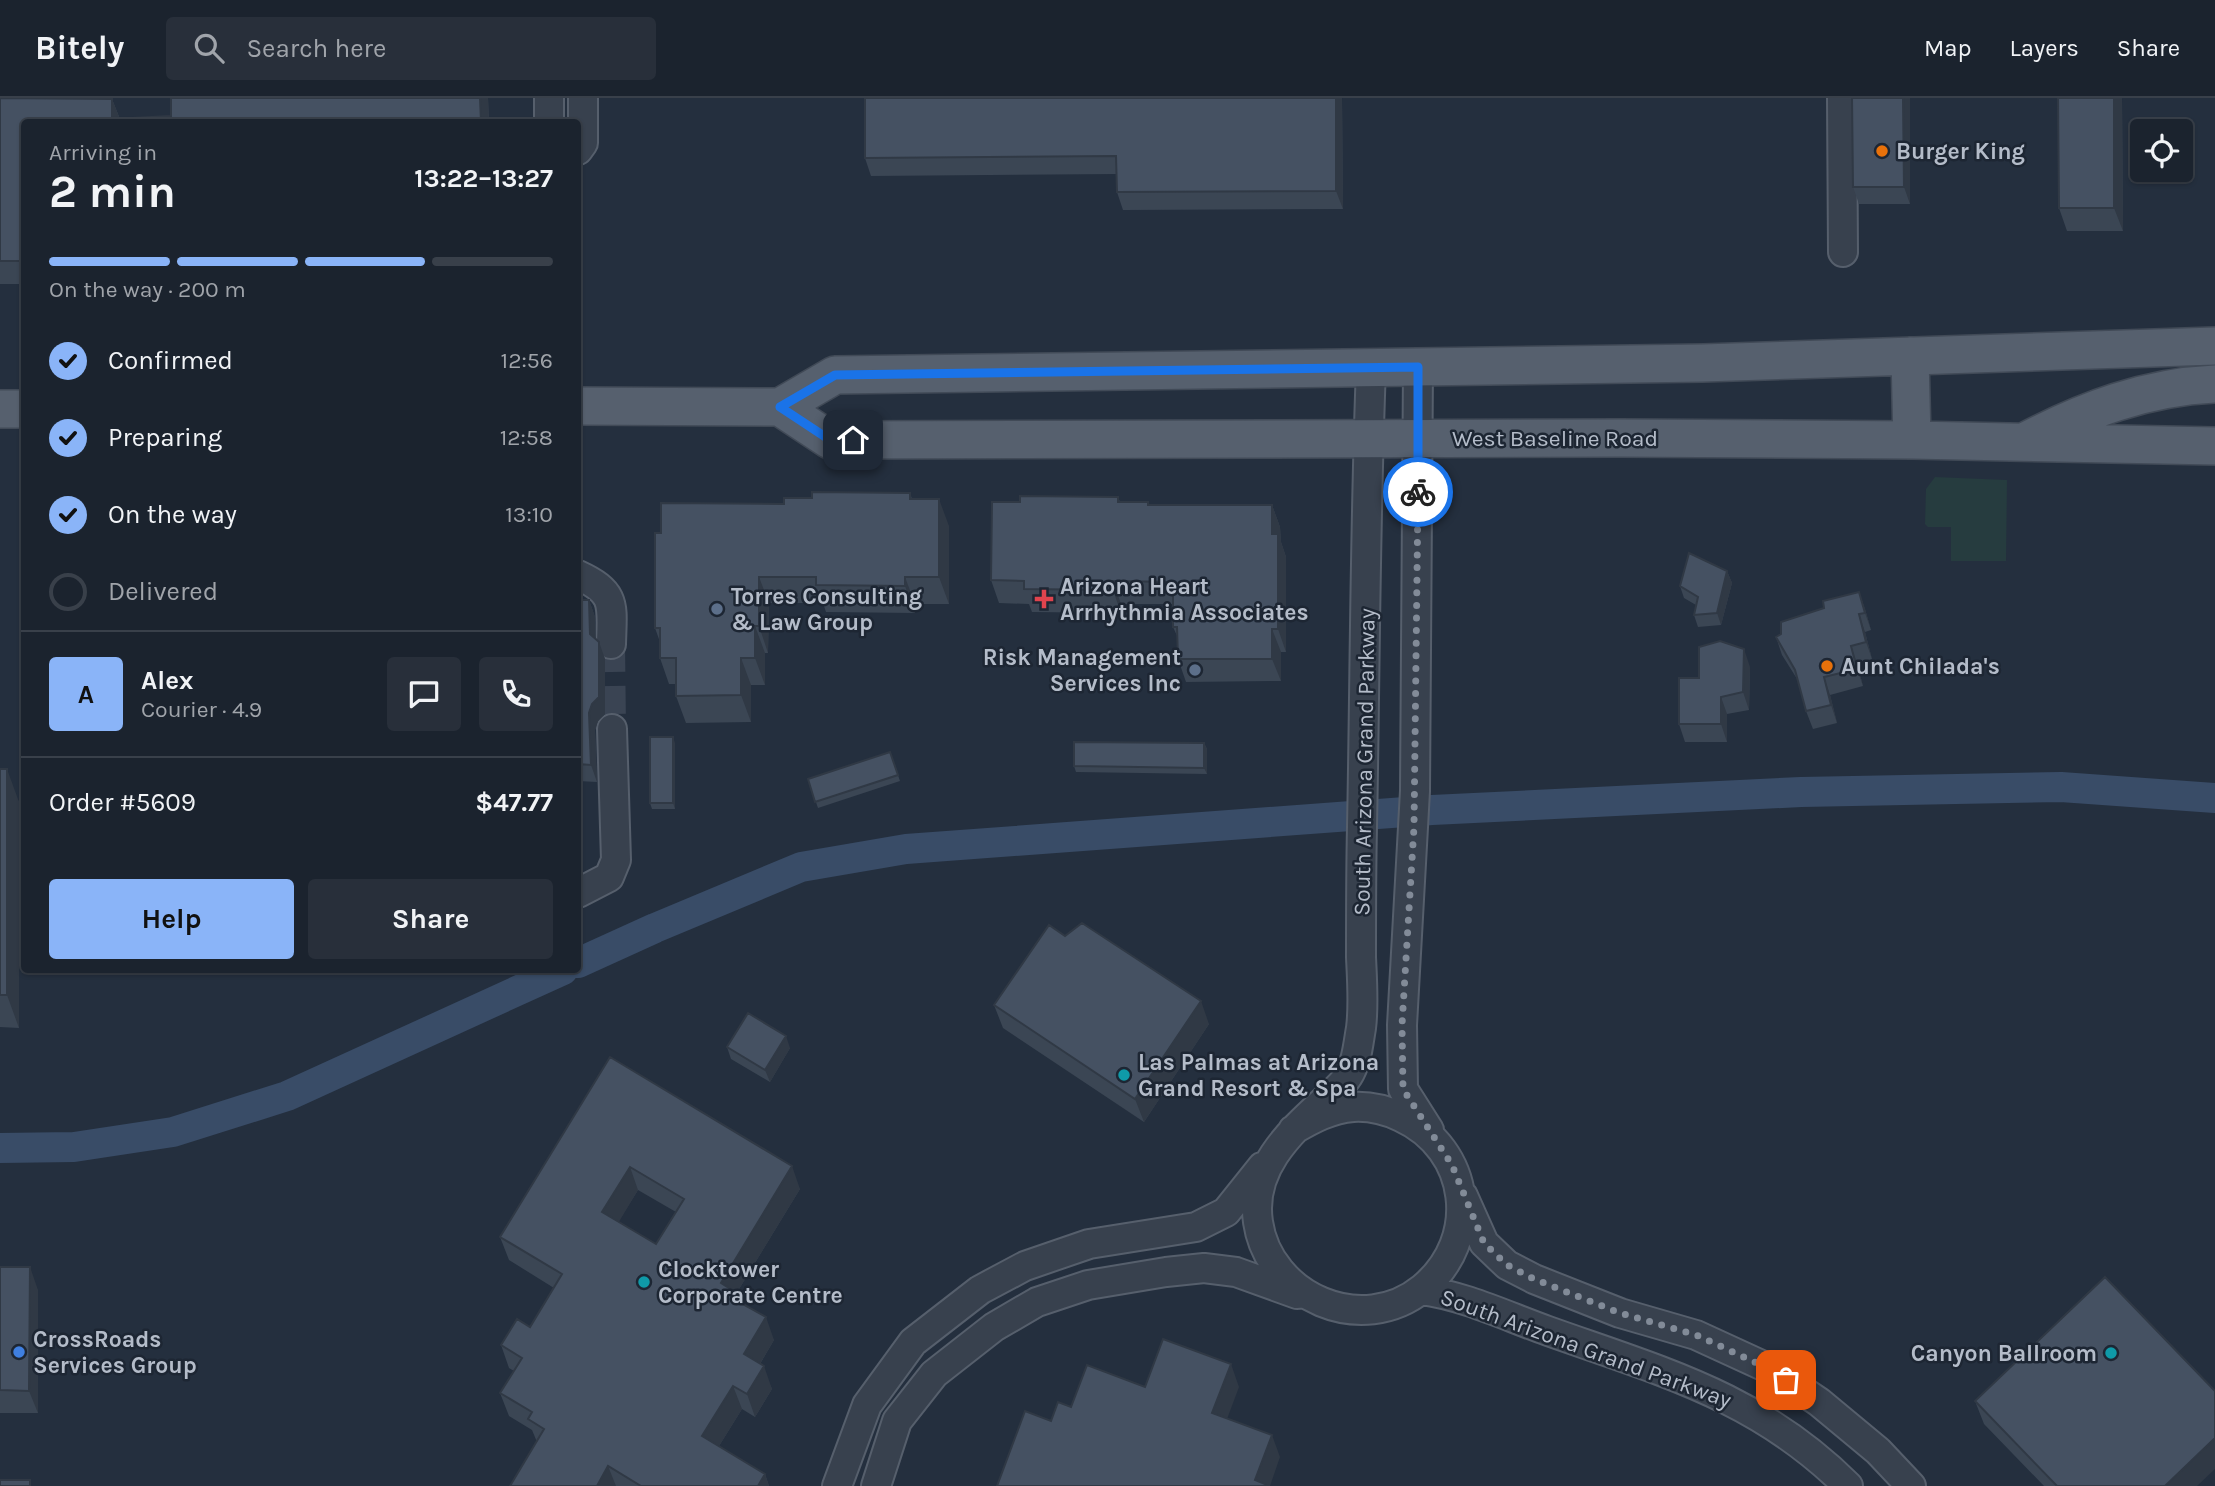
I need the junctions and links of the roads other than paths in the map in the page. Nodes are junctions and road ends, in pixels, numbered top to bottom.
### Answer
1 (549, 98) edge
2 (583, 98) edge
3 (1842, 98) edge
4 (549, 119) edge
5 (581, 146) edge
6 (1843, 252) dead end
7 (2215, 346) edge
8 (1910, 356) junction
9 (1418, 367) junction
10 (1371, 368) junction
11 (2215, 384) edge
12 (581, 406) edge
13 (780, 407) junction
14 (0, 409) edge
15 (21, 409) edge
16 (1368, 438) junction
17 (1418, 438) junction
18 (1912, 440) junction
19 (2020, 444) junction
20 (2215, 446) edge
21 (581, 576) edge
22 (611, 645) tunnel mouth
23 (612, 729) tunnel mouth
24 (581, 891) edge
25 (1293, 1130) junction
26 (1441, 1146) junction
27 (1270, 1157) junction
28 (1459, 1186) junction
29 (1421, 1290) junction
30 (1313, 1300) junction
31 (837, 1486) edge
32 (876, 1486) edge
33 (1849, 1486) edge
34 (1911, 1486) edge

1 - 4 street
2 - 5 street
3 - 6 street
7 - 8 main road
8 - 9 main road
8 - 18 main road
9 - 10 main road
9 - 17 street, South Arizona Grand Parkway
10 - 13 main road
10 - 16 street, South Arizona Grand Parkway
11 - 19 main road
12 - 13 main road
13 - 16 main road, West Baseline Road
14 - 15 main road
16 - 17 main road, West Baseline Road
16 - 25 street, South Arizona Grand Parkway
17 - 18 main road, West Baseline Road
17 - 26 street, South Arizona Grand Parkway
18 - 19 main road, West Baseline Road
19 - 20 main road, West Baseline Road
21 - 22 street
23 - 24 street
25 - 26 street, South Arizona Grand Parkway
25 - 27 street, South Arizona Grand Parkway
26 - 28 street, South Arizona Grand Parkway
27 - 30 street, South Arizona Grand Parkway
27 - 31 street
28 - 29 street, South Arizona Grand Parkway
28 - 34 street, South Arizona Grand Parkway
29 - 30 street, South Arizona Grand Parkway
29 - 33 street, South Arizona Grand Parkway
30 - 32 street

